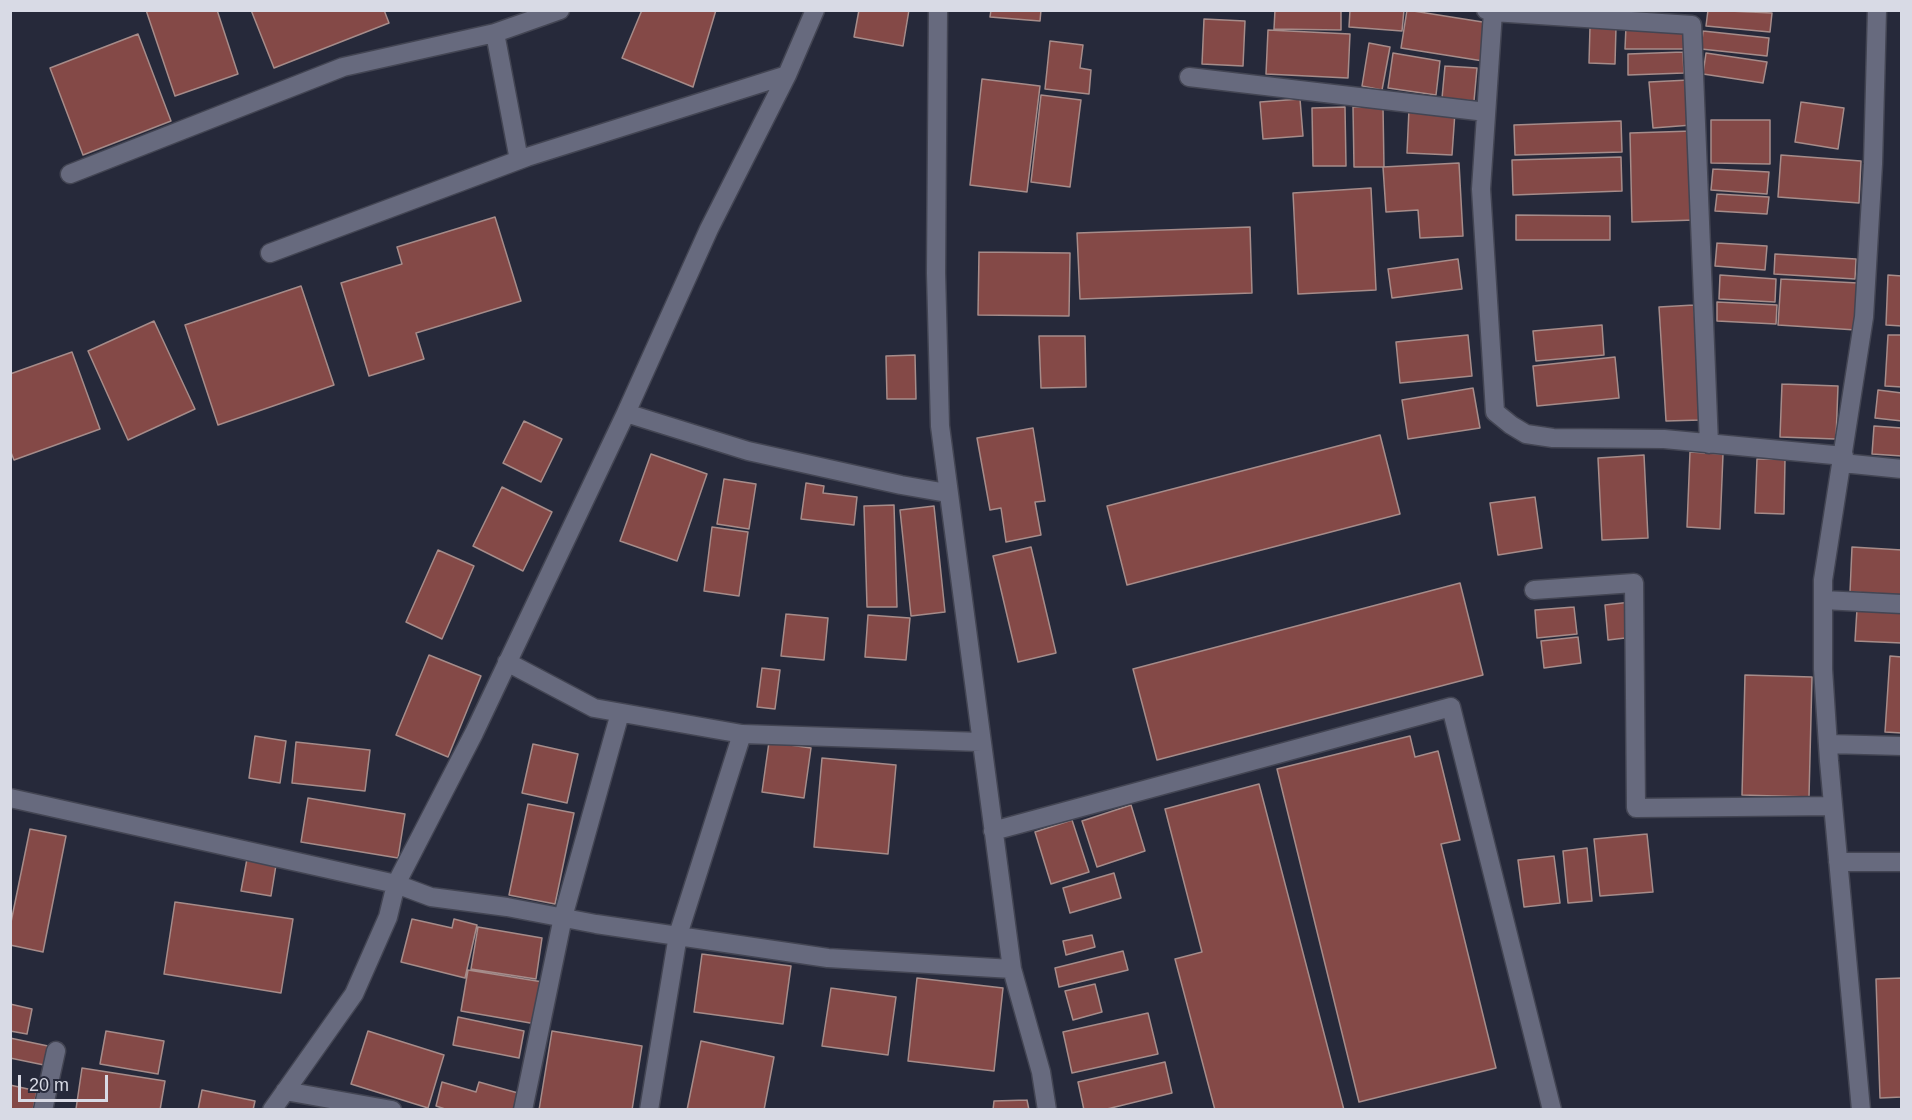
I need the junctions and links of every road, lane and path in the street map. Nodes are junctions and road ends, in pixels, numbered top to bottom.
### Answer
1 (560, 10) edge
2 (815, 10) edge
3 (938, 10) edge
4 (1877, 10) edge
5 (1490, 11) edge
6 (495, 33) junction
7 (787, 75) junction
8 (1189, 77) dead end
9 (1486, 112) junction
10 (519, 160) junction
11 (70, 174) dead end
12 (270, 253) dead end
13 (626, 413) junction
14 (1708, 444) junction
15 (1843, 460) junction
16 (1902, 469) edge
17 (947, 493) junction
18 (1534, 590) dead end
19 (1823, 600) junction
20 (1902, 604) edge
21 (507, 662) junction
22 (620, 713) junction
23 (742, 734) junction
24 (981, 742) junction
25 (1828, 744) junction
26 (1902, 746) edge
27 (10, 798) edge
28 (1833, 806) junction
29 (993, 831) junction
30 (1838, 862) junction
31 (1902, 862) edge
32 (396, 884) junction
33 (563, 917) junction
34 (678, 936) junction
35 (1012, 969) junction
36 (56, 1051) dead end
37 (285, 1091) junction
38 (43, 1110) edge
39 (272, 1110) edge
40 (392, 1110) edge
41 (523, 1110) edge
42 (649, 1110) edge
43 (1047, 1110) edge
44 (1552, 1110) edge
45 (1862, 1110) edge

1 - 6 street
2 - 7 street
3 - 17 street
4 - 15 street
5 - 9 street
5 - 14 street
6 - 10 street
6 - 11 street
7 - 10 street
7 - 13 street
8 - 9 street
9 - 14 street
10 - 12 street
13 - 17 street
13 - 21 street
14 - 15 street
15 - 16 street
15 - 19 street
17 - 24 street
18 - 28 street
19 - 20 street
19 - 25 street
21 - 22 street
21 - 32 street
22 - 23 street
22 - 33 street
23 - 24 street
23 - 34 street
24 - 29 street
25 - 26 street
25 - 28 street
27 - 32 street
28 - 30 street
29 - 35 street
29 - 44 street
30 - 31 street
30 - 45 street
32 - 33 street
32 - 37 street
33 - 34 street
33 - 41 street
34 - 35 street
34 - 42 street
35 - 43 street
36 - 38 street
37 - 39 street
37 - 40 street

